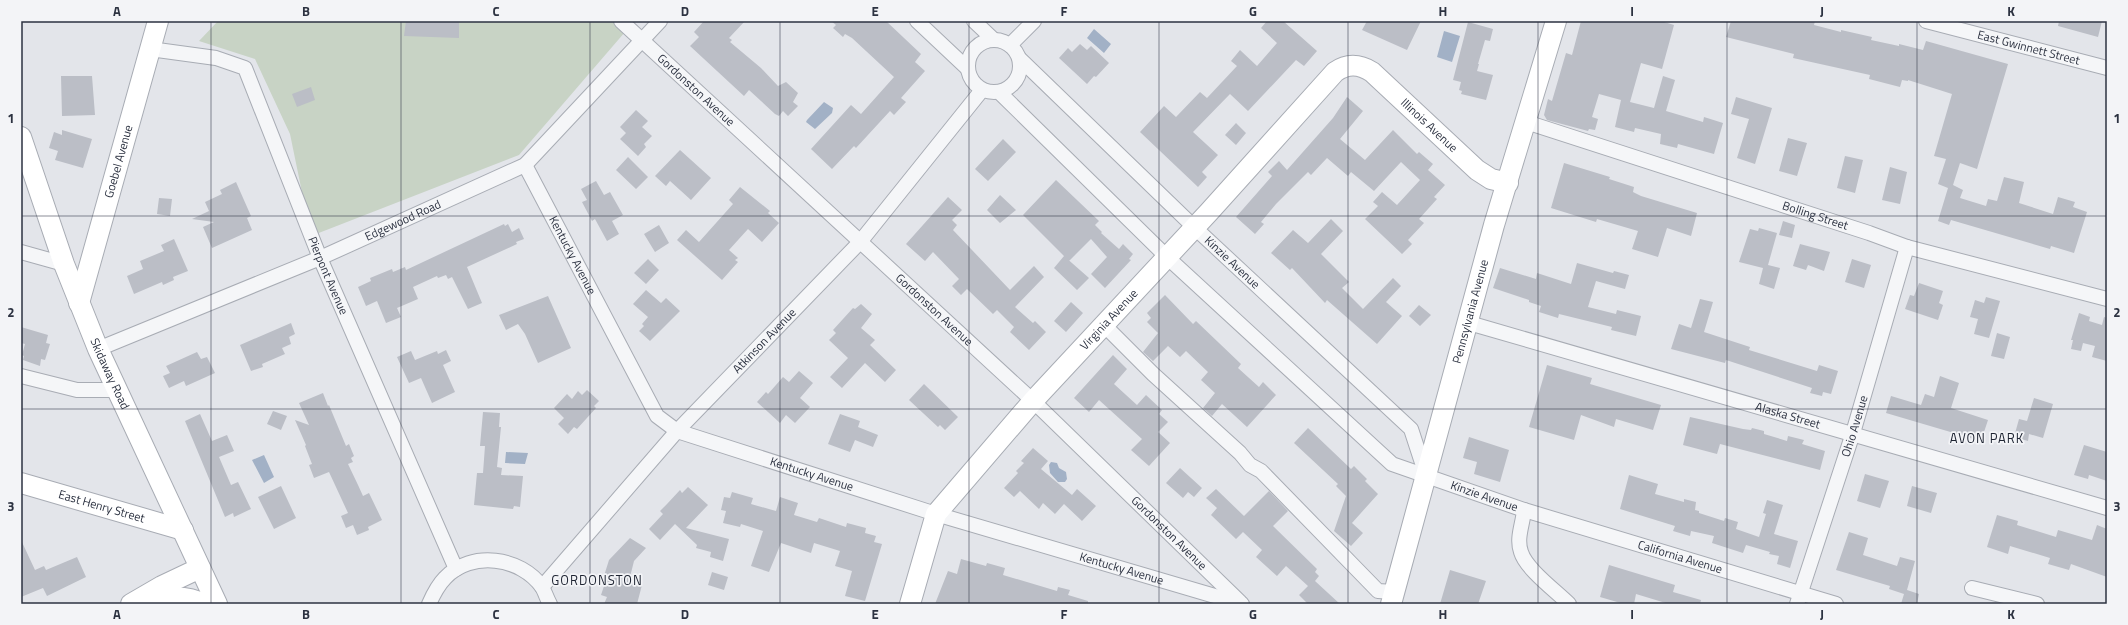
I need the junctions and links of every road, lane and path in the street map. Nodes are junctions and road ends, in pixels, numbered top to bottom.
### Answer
1 (158, 21) edge
2 (621, 21) edge
3 (660, 21) edge
4 (917, 21) edge
5 (974, 21) edge
6 (1034, 21) edge
7 (1556, 21) edge
8 (1926, 21) edge
9 (994, 40) junction
10 (641, 41) junction
11 (1010, 45) junction
12 (150, 49) junction
13 (1020, 59) junction
14 (1352, 64) joint
15 (2107, 68) edge
16 (968, 69) junction
17 (982, 90) junction
18 (999, 92) junction
19 (1526, 122) junction
20 (21, 137) edge
21 (525, 165) junction
22 (1508, 183) junction
23 (1194, 227) junction
24 (860, 242) junction
25 (1908, 247) junction
26 (21, 252) edge
27 (1167, 257) junction
28 (320, 258) junction
29 (64, 264) junction
30 (2107, 299) edge
31 (79, 303) junction
32 (1469, 323) junction
33 (1104, 325) junction
34 (98, 349) junction
35 (21, 376) edge
36 (117, 390) junction
37 (1033, 401) junction
38 (677, 431) junction
39 (1853, 433) junction
40 (1427, 477) junction
41 (21, 483) edge
42 (2107, 508) edge
43 (1524, 510) junction
44 (936, 514) junction
45 (183, 530) junction
46 (200, 568) junction
47 (456, 569) junction
48 (542, 587) junction
49 (1972, 588) dead end
50 (1392, 598) edge
51 (1799, 598) edge
52 (130, 604) edge
53 (135, 604) edge
54 (203, 604) edge
55 (217, 604) edge
56 (429, 604) edge
57 (550, 604) edge
58 (910, 604) edge
59 (1242, 604) edge
60 (1569, 604) edge
61 (1836, 604) edge
62 (2037, 604) edge

1 - 12 main road, Goebel Avenue
2 - 10 street, Gordonston Avenue
3 - 10 street, Edgewood Road
4 - 16 street
5 - 9 street
6 - 11 street
7 - 19 main road, Pennsylvania Avenue
8 - 15 street, East Gwinnett Street
9 - 11 street
9 - 16 street
10 - 21 street, Edgewood Road
10 - 24 street, Gordonston Avenue
11 - 13 street
12 - 28 street, Pierpont Avenue
12 - 31 main road, Goebel Avenue
13 - 18 street
13 - 23 street, Kinzie Avenue
14 - 22 main road, Illinois Avenue
14 - 23 main road, Virginia Avenue
16 - 17 street
17 - 18 street
17 - 24 street, Atkinson Avenue
18 - 27 street, Kinzie Avenue
19 - 22 main road, Pennsylvania Avenue
19 - 25 street, Bolling Street
20 - 29 main road, Skidaway Road
21 - 28 street, Edgewood Road
21 - 38 street, Kentucky Avenue
22 - 32 main road, Pennsylvania Avenue
23 - 27 main road, Virginia Avenue
23 - 40 street, Kinzie Avenue
24 - 37 street, Gordonston Avenue
24 - 38 street, Atkinson Avenue
25 - 30 street, Bolling Street
25 - 39 street, Ohio Avenue
26 - 29 street
27 - 33 main road, Virginia Avenue
27 - 40 street, Kinzie Avenue
28 - 34 street, Edgewood Road
28 - 47 street, Pierpont Avenue
29 - 31 main road, Skidaway Road
31 - 34 main road, Skidaway Road
32 - 39 street, Alaska Street
32 - 40 main road, Pennsylvania Avenue
33 - 37 main road, Virginia Avenue
33 - 50 street
34 - 36 main road, Skidaway Road
35 - 36 street
36 - 45 main road, Skidaway Road
37 - 44 main road, Virginia Avenue
37 - 59 street, Gordonston Avenue
38 - 44 street, Kentucky Avenue
38 - 48 street, Atkinson Avenue
39 - 42 street, Alaska Street
39 - 51 street, Ohio Avenue
40 - 43 street, Kinzie Avenue
40 - 50 main road, Pennsylvania Avenue
41 - 45 main road, East Henry Street
43 - 51 street, California Avenue
43 - 60 street, Kinzie Avenue
44 - 58 main road, Virginia Avenue
44 - 59 street, Kentucky Avenue
45 - 46 main road, Skidaway Road
46 - 52 main road
46 - 55 main road, Skidaway Road
47 - 48 street
47 - 56 street
48 - 57 street
49 - 62 street
51 - 61 street, California Avenue
53 - 54 main road

